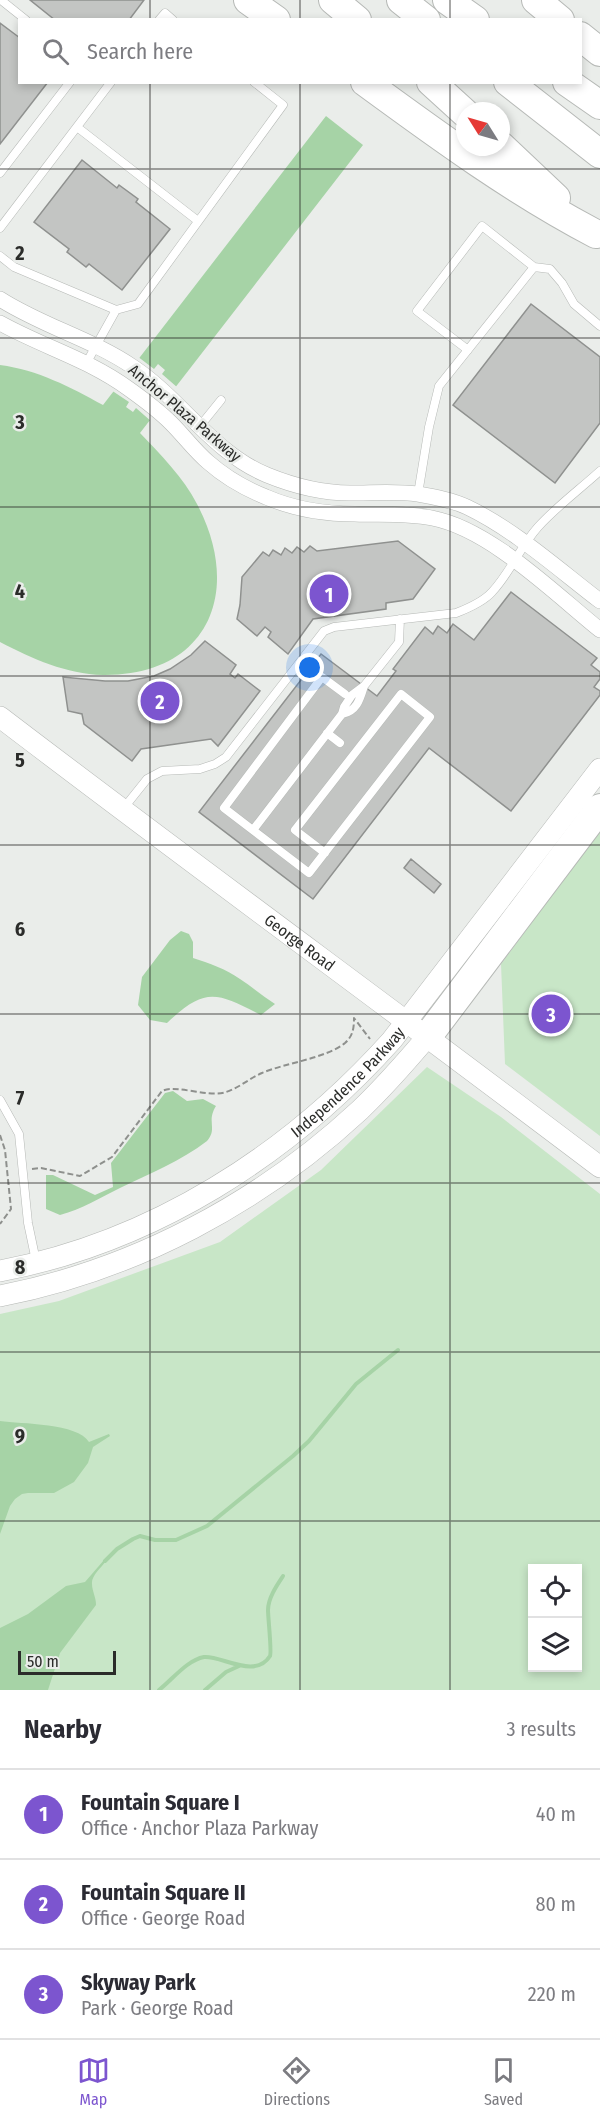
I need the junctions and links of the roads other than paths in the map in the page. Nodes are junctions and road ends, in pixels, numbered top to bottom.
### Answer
1 (1, 0) edge
2 (248, 0) edge
3 (333, 0) edge
4 (401, 0) edge
5 (447, 0) edge
6 (536, 0) edge
7 (24, 18) edge
8 (273, 18) edge
9 (355, 18) edge
10 (424, 18) edge
11 (472, 18) edge
12 (558, 18) edge
13 (582, 38) edge
14 (600, 52) edge
15 (68, 84) edge
16 (109, 84) edge
17 (257, 84) edge
18 (368, 84) edge
19 (434, 84) edge
20 (511, 84) edge
21 (570, 84) edge
22 (456, 105) edge
23 (600, 105) edge
24 (77, 127) junction
25 (510, 154) edge
26 (600, 154) edge
27 (0, 173) edge
28 (198, 222) junction
29 (0, 228) edge
30 (598, 236) edge
31 (0, 256) edge
32 (534, 267) junction
33 (0, 299) edge
34 (116, 310) junction
35 (0, 323) edge
36 (600, 326) edge
37 (96, 345) junction
38 (468, 350) junction
39 (87, 362) junction
40 (221, 400) dead end
41 (200, 426) junction
42 (600, 471) edge
43 (418, 494) junction
44 (525, 544) junction
45 (515, 561) junction
46 (600, 602) edge
47 (400, 619) junction
48 (600, 630) edge
49 (345, 694) dead end
50 (0, 717) edge
51 (327, 733) junction
52 (340, 743) dead end
53 (600, 769) edge
54 (600, 808) edge
55 (122, 810) junction
56 (253, 830) junction
57 (325, 853) junction
58 (418, 1029) junction
59 (0, 1100) edge
60 (600, 1167) edge
61 (36, 1262) junction
62 (0, 1271) edge
63 (0, 1296) edge

1 - 7 lane
2 - 8 highway
3 - 9 highway
4 - 10 highway
5 - 11 highway
6 - 12 highway
13 - 14 highway
15 - 27 lane
16 - 24 lane
17 - 28 lane
18 - 30 highway
19 - 22 highway
20 - 26 highway
21 - 23 highway
24 - 28 lane
24 - 29 lane
25 - 30 highway
28 - 34 lane
31 - 34 lane
32 - 36 lane
32 - 38 lane
32 - 38 lane
33 - 37 street, Anchor Plaza Parkway
34 - 37 lane
35 - 39 street, Anchor Plaza Parkway
37 - 39 lane
37 - 41 street, Anchor Plaza Parkway
38 - 43 lane
39 - 45 street, Anchor Plaza Parkway
40 - 41 lane
41 - 43 street, Anchor Plaza Parkway
42 - 44 lane
43 - 44 street, Anchor Plaza Parkway
44 - 45 lane
44 - 46 street, Anchor Plaza Parkway
45 - 47 lane
45 - 48 street, Anchor Plaza Parkway
47 - 51 lane
47 - 55 lane
49 - 56 lane
50 - 55 main road, George Road
51 - 52 lane
51 - 56 lane
53 - 58 main road, Independence Parkway
54 - 58 highway
55 - 58 main road, George Road
56 - 57 lane
57 - 57 lane
58 - 60 main road, George Road
58 - 61 main road, Independence Parkway
58 - 63 main road, Independence Parkway
59 - 61 lane
61 - 62 main road, Independence Parkway

